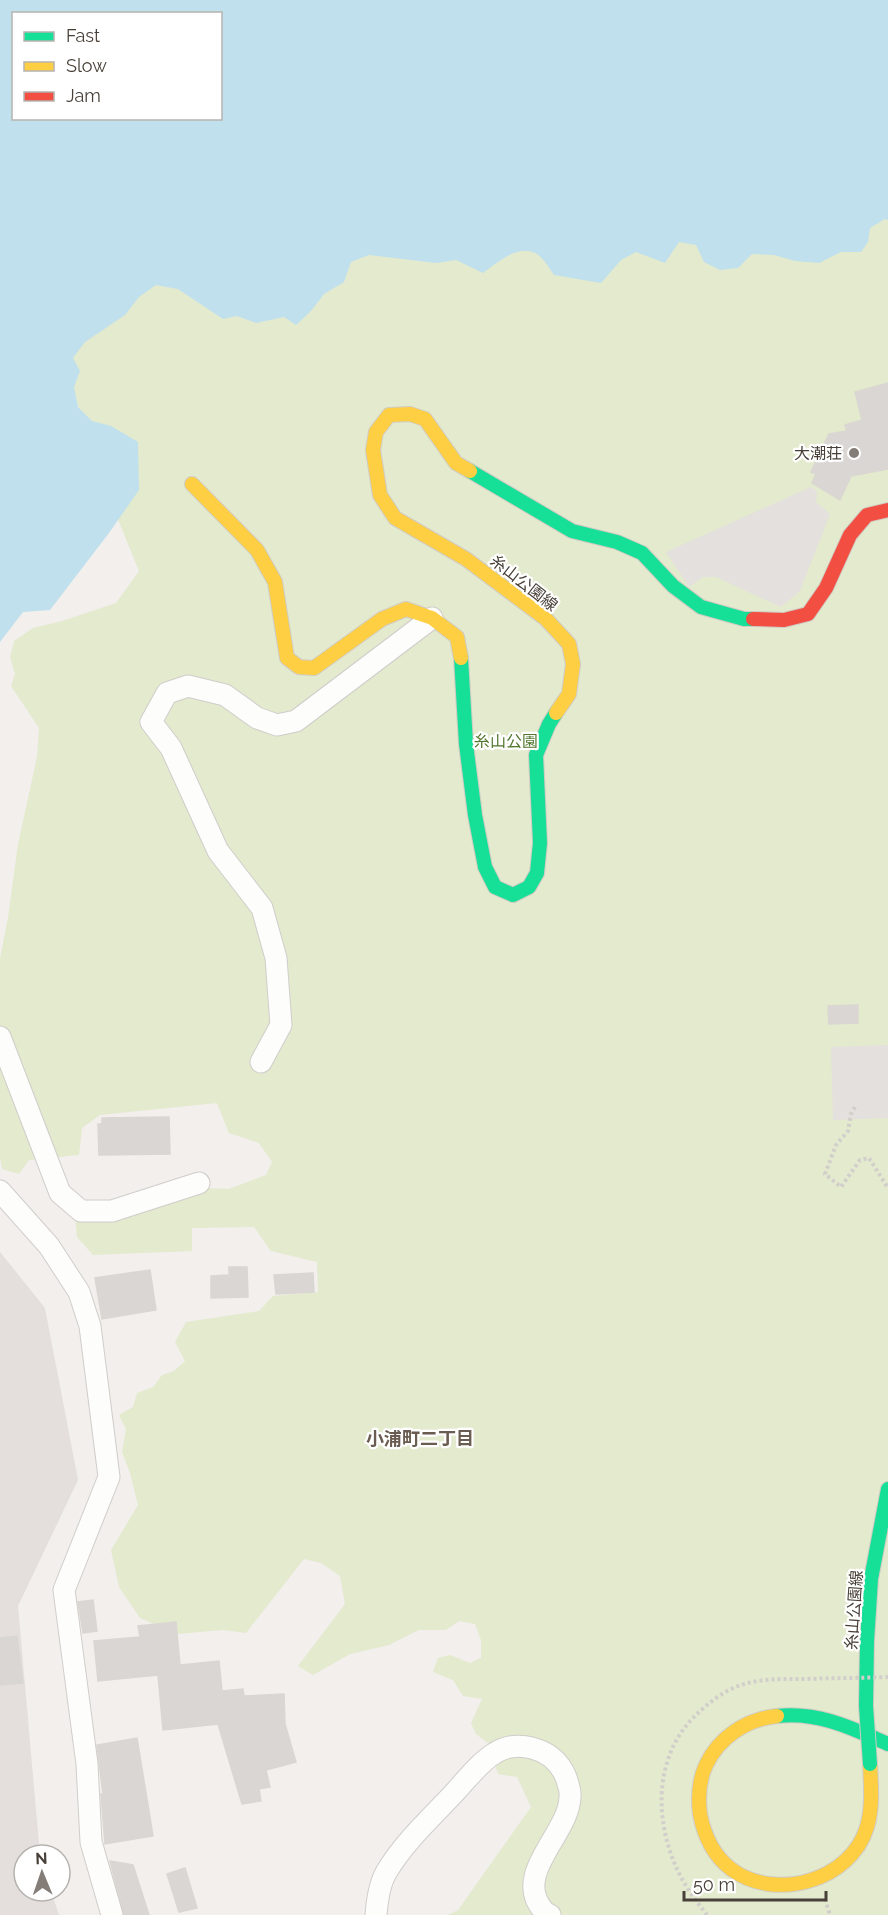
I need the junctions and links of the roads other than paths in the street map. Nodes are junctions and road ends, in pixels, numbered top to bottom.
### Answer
1 (192, 484) dead end
2 (888, 510) edge
3 (432, 618) junction
4 (0, 1037) edge
5 (261, 1062) dead end
6 (199, 1183) dead end
7 (0, 1191) edge
8 (888, 1489) edge
9 (888, 1744) edge
10 (112, 1915) edge
11 (376, 1915) edge
12 (550, 1915) edge

1 - 3 main road, 糸山公園線
2 - 3 main road, 糸山公園線
3 - 5 street
4 - 6 street
7 - 10 street
8 - 9 main road, 糸山公園線, bridge
11 - 12 street

